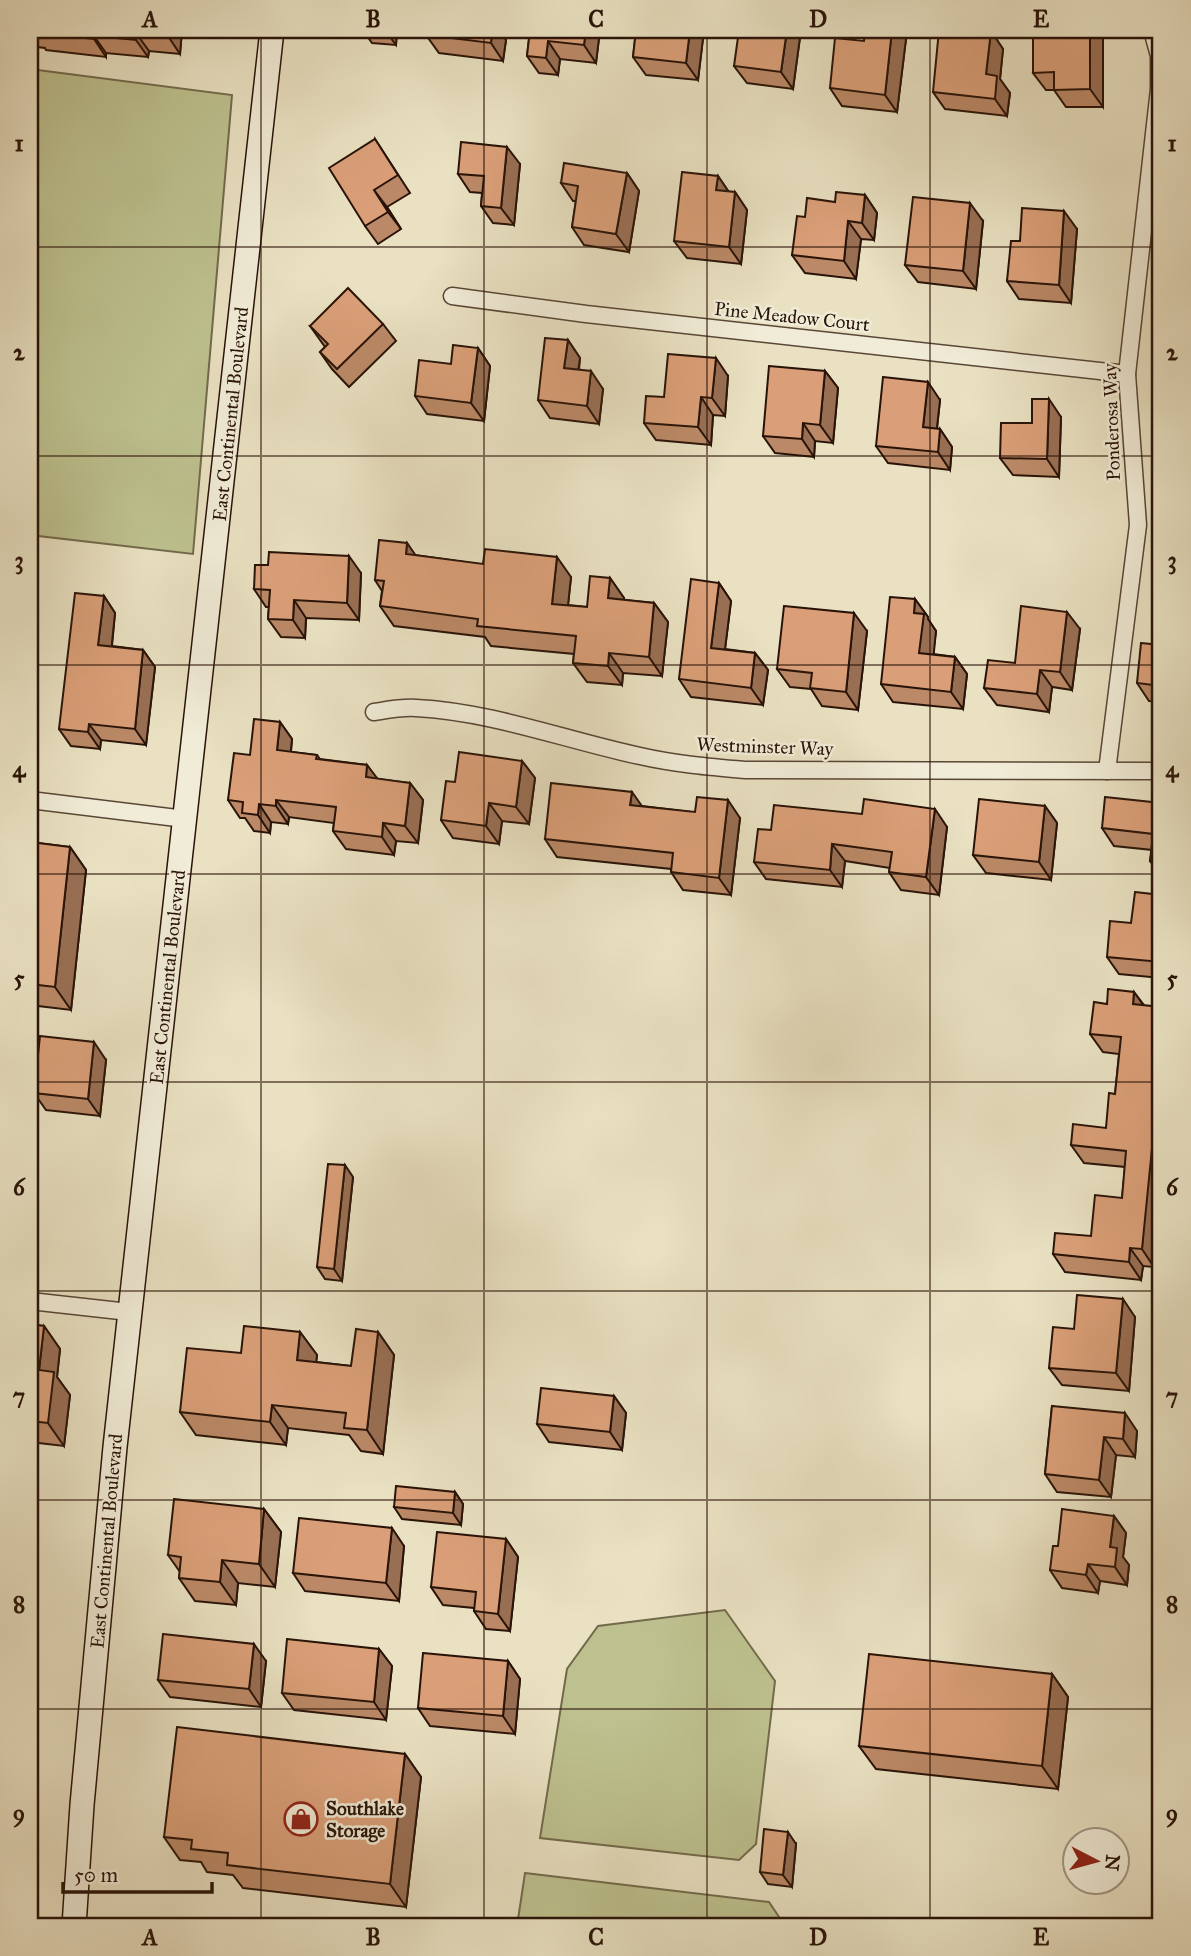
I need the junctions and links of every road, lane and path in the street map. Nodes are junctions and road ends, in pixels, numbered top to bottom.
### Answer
1 (272, 30) edge
2 (1152, 30) edge
3 (453, 296) dead end
4 (1127, 374) junction
5 (374, 712) dead end
6 (1107, 771) junction
7 (1161, 771) edge
8 (30, 800) edge
9 (185, 819) junction
10 (30, 1301) edge
11 (129, 1311) junction
12 (74, 1926) edge

1 - 9 main road, East Continental Boulevard
2 - 4 street, Ponderosa Way
3 - 4 street, Pine Meadow Court
4 - 6 street, Ponderosa Way
5 - 6 street, Westminster Way
6 - 7 street, Westminster Way
8 - 9 street
9 - 11 main road, East Continental Boulevard
10 - 11 street
11 - 12 main road, East Continental Boulevard

